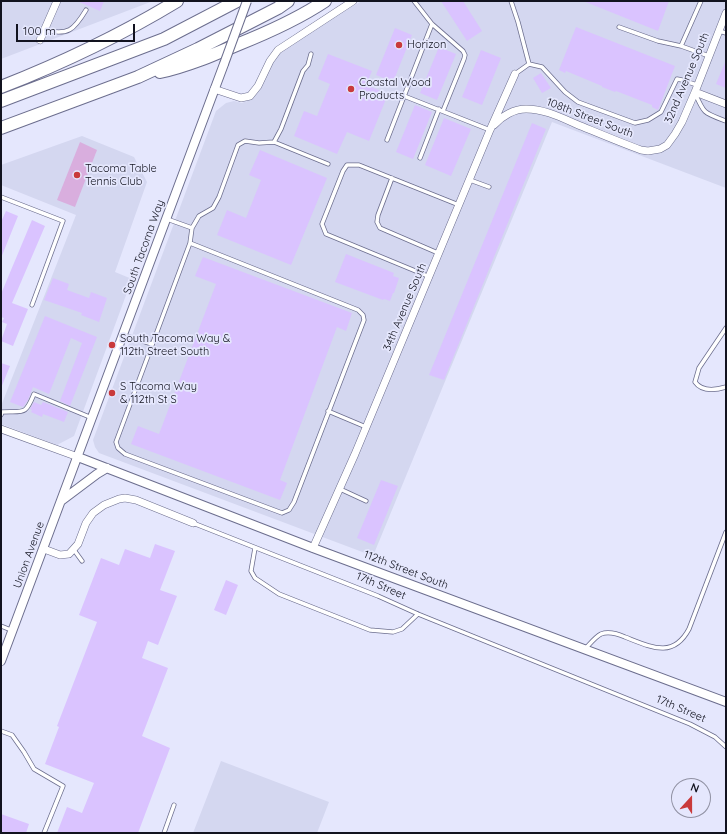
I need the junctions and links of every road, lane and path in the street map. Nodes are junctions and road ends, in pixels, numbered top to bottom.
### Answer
1 (57, 1) edge
2 (177, 1) edge
3 (236, 1) edge
4 (247, 1) edge
5 (288, 1) edge
6 (325, 1) edge
7 (353, 1) edge
8 (414, 1) edge
9 (511, 1) edge
10 (701, 1) edge
11 (86, 10) dead end
12 (726, 13) edge
13 (432, 24) junction
14 (619, 27) dead end
15 (44, 30) junction
16 (722, 32) edge
17 (40, 40) dead end
18 (682, 46) junction
19 (312, 54) dead end
20 (709, 56) junction
21 (529, 64) junction
22 (515, 74) joint
23 (138, 77) junction
24 (1, 87) edge
25 (214, 88) junction
26 (696, 88) junction
27 (404, 96) junction
28 (1, 101) edge
29 (726, 104) edge
30 (441, 110) junction
31 (726, 121) edge
32 (1, 128) edge
33 (490, 130) junction
34 (387, 140) dead end
35 (274, 142) junction
36 (664, 147) joint
37 (420, 158) dead end
38 (328, 164) dead end
39 (392, 178) junction
40 (470, 180) junction
41 (489, 187) dead end
42 (1, 197) edge
43 (460, 205) junction
44 (166, 219) junction
45 (192, 228) junction
46 (190, 243) junction
47 (439, 254) junction
48 (430, 277) junction
49 (32, 305) dead end
50 (726, 328) edge
51 (123, 334) junction
52 (152, 344) junction
53 (726, 387) edge
54 (328, 412) junction
55 (1, 415) edge
56 (92, 418) junction
57 (1, 428) edge
58 (366, 428) junction
59 (78, 457) junction
60 (107, 468) junction
61 (340, 489) junction
62 (366, 501) dead end
63 (60, 502) junction
64 (193, 523) joint
65 (726, 532) edge
66 (255, 548) junction
67 (313, 548) junction
68 (44, 549) junction
69 (74, 550) junction
70 (82, 560) dead end
71 (418, 614) junction
72 (1, 626) edge
73 (12, 630) junction
74 (585, 650) junction
75 (1, 661) edge
76 (726, 702) edge
77 (1, 731) edge
78 (726, 747) edge
79 (174, 805) dead end
80 (44, 833) edge
81 (164, 833) edge

1 - 15 street
2 - 24 highway
3 - 28 highway
4 - 25 street, South Tacoma Way, bridge
5 - 23 highway
6 - 23 highway
7 - 25 street
8 - 13 lane
9 - 21 lane
10 - 18 lane
11 - 15 lane
12 - 16 street, 32nd Avenue South
13 - 27 lane
13 - 30 lane
14 - 18 lane
15 - 17 street
16 - 20 street, 32nd Avenue South
18 - 20 lane
19 - 35 lane
20 - 26 street, 32nd Avenue South
21 - 22 lane
21 - 26 lane
22 - 33 street, 34th Avenue South
23 - 32 highway
25 - 44 street, South Tacoma Way
26 - 29 street
26 - 31 lane
26 - 36 street, 32nd Avenue South
27 - 30 lane
27 - 34 lane
30 - 33 lane
30 - 37 lane
33 - 36 street, 108th Street South
33 - 40 street, 34th Avenue South
35 - 38 lane
35 - 45 lane
39 - 43 lane
39 - 47 lane
39 - 48 lane
40 - 41 lane
40 - 43 street, 34th Avenue South
42 - 49 lane
43 - 47 street, 34th Avenue South
44 - 45 lane
44 - 51 street, South Tacoma Way
45 - 46 lane
46 - 52 lane
46 - 54 lane
47 - 48 street, 34th Avenue South
48 - 58 street, 34th Avenue South
50 - 53 lane
51 - 52 lane
51 - 56 street, South Tacoma Way
52 - 54 lane
54 - 58 lane
55 - 56 lane
56 - 59 street, South Tacoma Way
57 - 59 street
58 - 61 street, 34th Avenue South
59 - 60 street, 112th Street South
59 - 63 street, Union Avenue
60 - 63 street
60 - 67 street, 112th Street South
61 - 62 lane
61 - 67 street, 34th Avenue South
63 - 68 street, Union Avenue
64 - 66 lane, 17th Street
64 - 69 street, 17th Street
65 - 74 lane
66 - 71 lane, 17th Street
66 - 71 lane
67 - 74 street, 112th Street South
68 - 69 street
68 - 73 street, Union Avenue
69 - 70 lane
71 - 78 lane, 17th Street
72 - 73 lane
73 - 75 street, Union Avenue
74 - 76 street, 112th Street South
77 - 80 lane
79 - 81 lane

